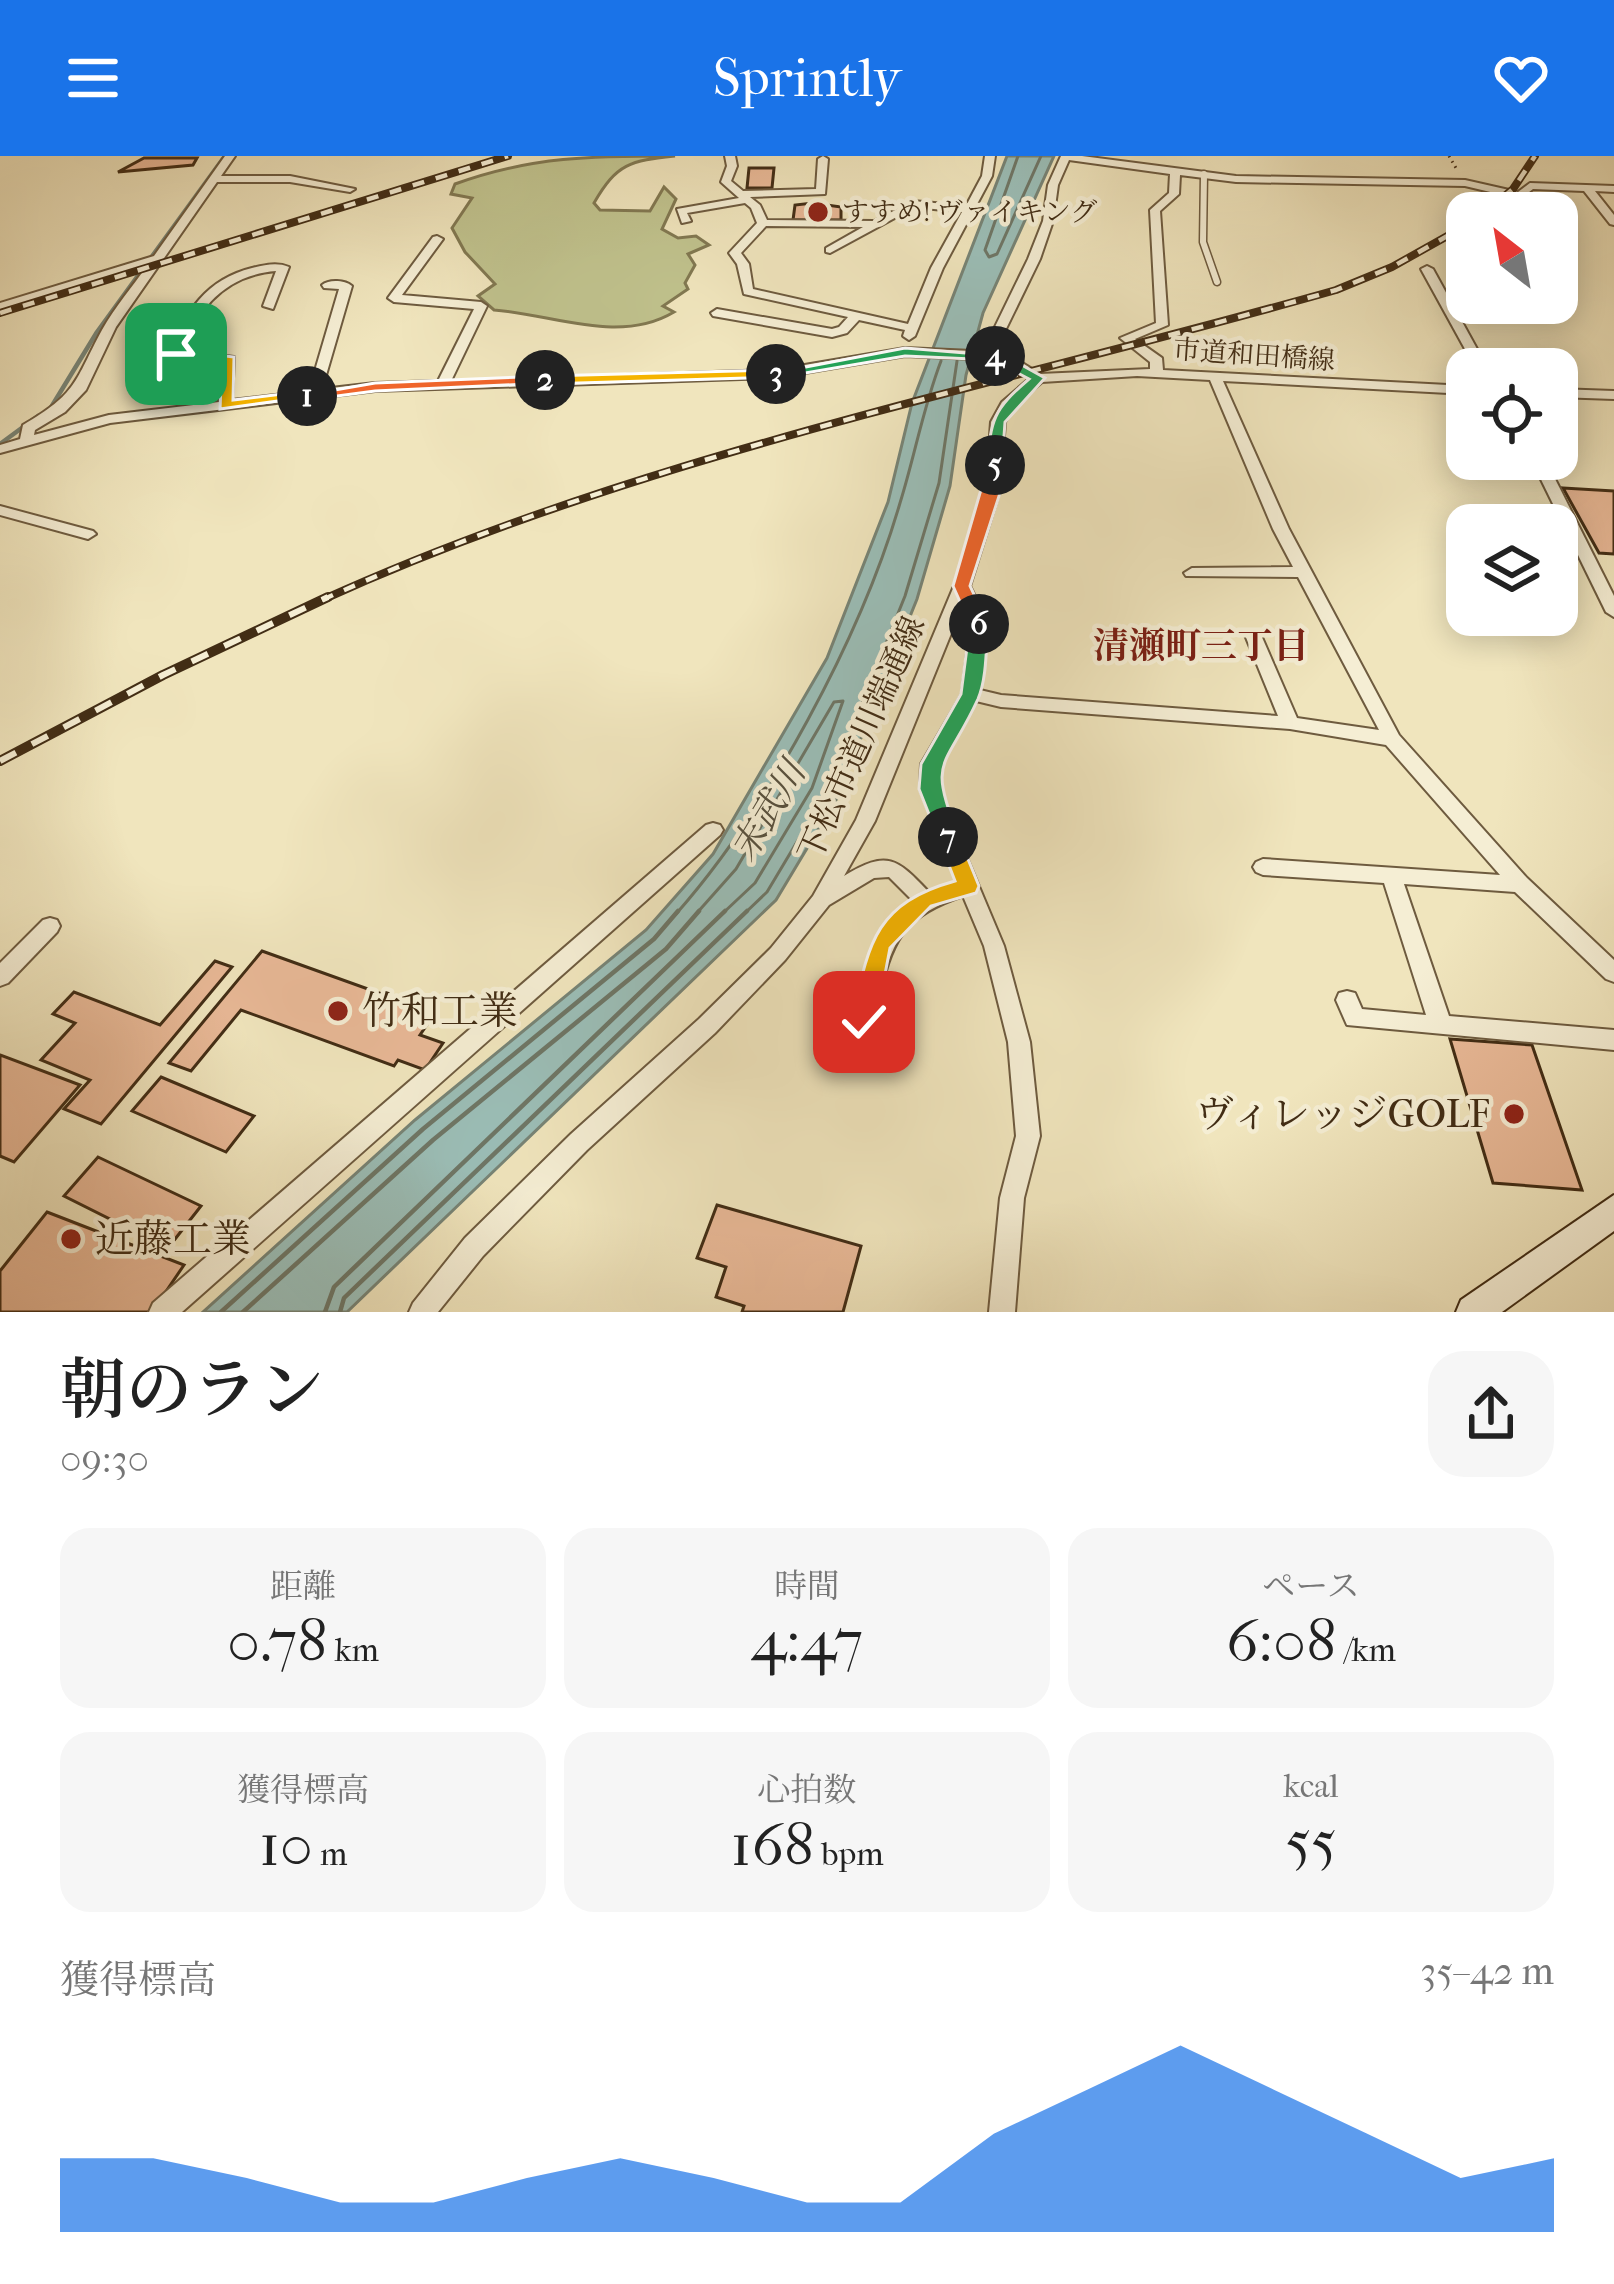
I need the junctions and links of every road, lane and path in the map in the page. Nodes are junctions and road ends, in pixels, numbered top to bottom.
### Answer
1 (230, 156) edge
2 (730, 156) edge
3 (990, 156) edge
4 (1066, 157) edge
5 (823, 159) dead end
6 (1175, 172) junction
7 (1204, 174) junction
8 (214, 179) junction
9 (1587, 188) junction
10 (1614, 189) edge
11 (350, 190) dead end
12 (742, 197) junction
13 (968, 209) junction
14 (686, 220) dead end
15 (1614, 222) edge
16 (763, 223) junction
17 (875, 225) junction
18 (437, 239) dead end
19 (830, 250) dead end
20 (159, 259) junction
21 (1426, 269) dead end
22 (1216, 282) dead end
23 (328, 285) dead end
24 (268, 306) dead end
25 (0, 307) edge
26 (717, 313) dead end
27 (856, 315) junction
28 (911, 328) junction
29 (1470, 348) edge
30 (905, 352) junction
31 (996, 356) junction
32 (1156, 373) junction
33 (1038, 378) junction
34 (1216, 379) junction
35 (442, 384) junction
36 (1446, 389) edge
37 (1578, 394) edge
38 (314, 395) junction
39 (1614, 395) edge
40 (225, 406) junction
41 (60, 410) junction
42 (91, 423) junction
43 (27, 442) junction
44 (2, 453) edge
45 (1549, 480) edge
46 (0, 510) edge
47 (88, 534) dead end
48 (1303, 572) junction
49 (1192, 573) dead end
50 (962, 586) junction
51 (1612, 603) edge
52 (1253, 634) dead end
53 (971, 694) junction
54 (1290, 723) junction
55 (1392, 740) junction
56 (713, 830) dead end
57 (1263, 867) dead end
58 (1391, 875) junction
59 (1520, 884) junction
60 (968, 886) junction
61 (924, 899) junction
62 (820, 902) junction
63 (50, 926) dead end
64 (1614, 973) edge
65 (0, 977) edge
66 (1347, 1000) dead end
67 (864, 1022) dead end
68 (1440, 1023) junction
69 (1614, 1040) edge
70 (1614, 1211) edge
71 (1505, 1302) edge
72 (162, 1312) edge
73 (422, 1312) edge
74 (1002, 1312) edge
75 (1473, 1312) edge

1 - 8 street
2 - 12 street
3 - 13 street
4 - 6 street
4 - 31 street
5 - 12 street
6 - 7 street
6 - 32 street
7 - 9 street
7 - 22 lane
8 - 11 street
8 - 20 street
9 - 10 street
9 - 15 street
12 - 14 street
12 - 16 street
13 - 17 street
13 - 28 street
16 - 17 street
16 - 27 street
17 - 19 street
18 - 35 street
20 - 25 street
20 - 41 street
21 - 29 street
23 - 38 street
24 - 40 street
26 - 27 street
27 - 28 street
28 - 30 street
30 - 31 street
30 - 35 street
31 - 33 street
32 - 33 street, 市道和田橋線
32 - 34 street, 市道和田橋線
33 - 50 street, 下松市道川端通線
34 - 36 street, 市道和田橋線
34 - 48 street
35 - 38 street
37 - 39 street
38 - 40 street
40 - 42 street
41 - 42 street
41 - 43 street
42 - 43 street
43 - 44 street
45 - 51 street
46 - 47 street
48 - 49 street
48 - 55 street
50 - 53 street
50 - 62 street, 下松市道川端通線
52 - 54 street
53 - 54 street
53 - 60 street
54 - 55 street
55 - 59 street
56 - 72 street
57 - 58 street
58 - 59 street
58 - 68 street
59 - 64 street
60 - 61 street
60 - 74 street
61 - 62 street
61 - 67 street
62 - 73 street, 下松市道川端通線
63 - 65 street
66 - 68 street
68 - 69 street
70 - 71 main road
71 - 75 main road

